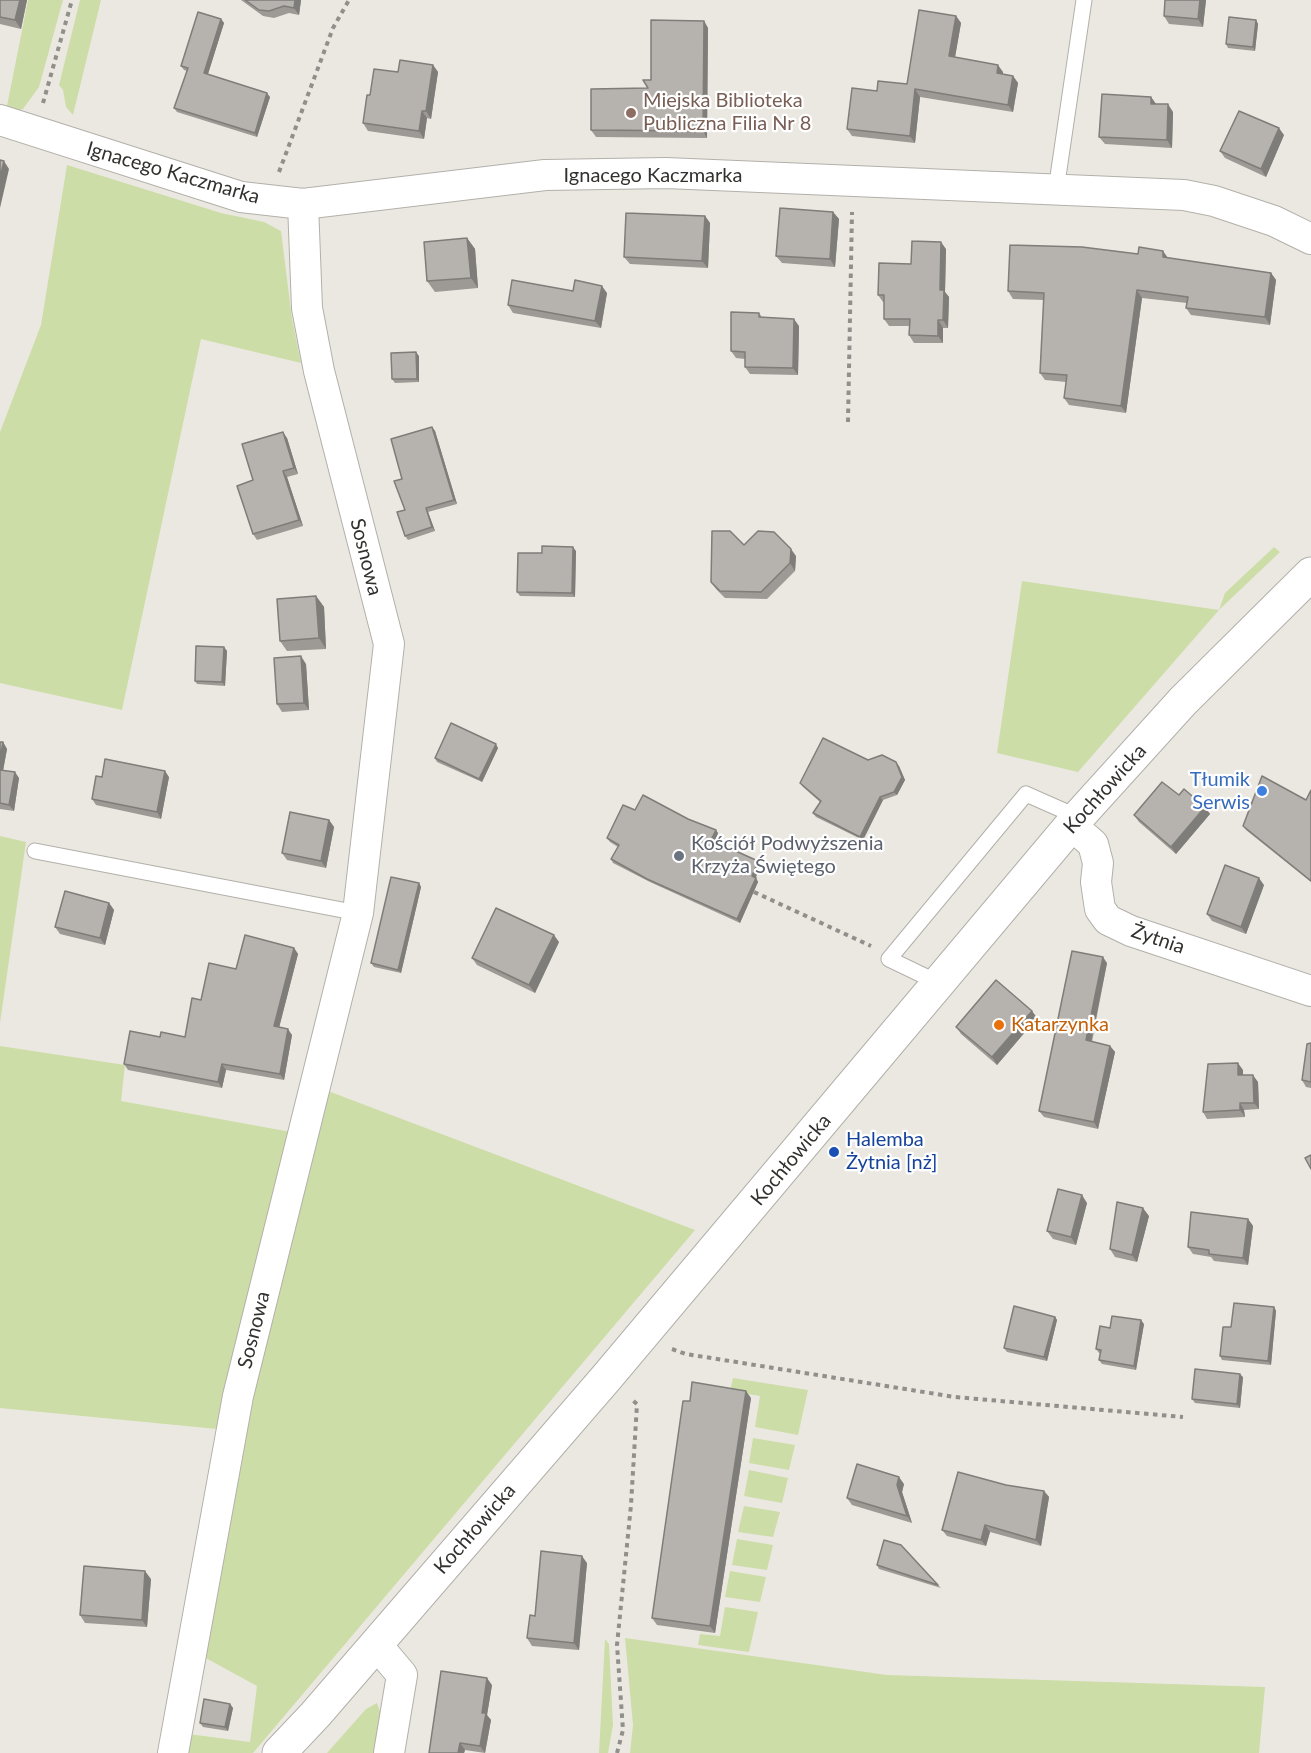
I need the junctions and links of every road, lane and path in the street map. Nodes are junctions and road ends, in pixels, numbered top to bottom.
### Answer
1 (72, 0) edge
2 (349, 0) edge
3 (1084, 0) edge
4 (0, 120) edge
5 (34, 132) junction
6 (853, 181) junction
7 (1056, 190) junction
8 (268, 200) junction
9 (303, 204) junction
10 (1311, 238) edge
11 (848, 422) dead end
12 (1311, 574) edge
13 (1075, 821) junction
14 (35, 851) dead end
15 (754, 892) edge
16 (358, 913) junction
17 (822, 923) dead end
18 (939, 983) junction
19 (1311, 991) edge
20 (640, 1338) junction
21 (607, 1377) junction
22 (1183, 1417) dead end
23 (376, 1644) junction
24 (173, 1753) edge
25 (279, 1753) edge
26 (389, 1753) edge
27 (617, 1753) edge

1 - 5 path
2 - 8 path
3 - 7 lane
4 - 5 street, Ignacego Kaczmarka
5 - 8 street, Ignacego Kaczmarka
6 - 7 street, Ignacego Kaczmarka
6 - 9 street, Ignacego Kaczmarka
6 - 11 path
7 - 10 street, Ignacego Kaczmarka
8 - 9 street, Ignacego Kaczmarka
9 - 16 street, Sosnowa
12 - 13 street, Kochłowicka
13 - 18 street, Kochłowicka
13 - 18 lane
13 - 19 street, Żytnia
14 - 16 lane
15 - 17 path
16 - 24 street, Sosnowa
18 - 20 street, Kochłowicka
20 - 21 street, Kochłowicka
20 - 22 path
21 - 23 street, Kochłowicka
21 - 27 path
23 - 25 street, Kochłowicka
23 - 26 street

